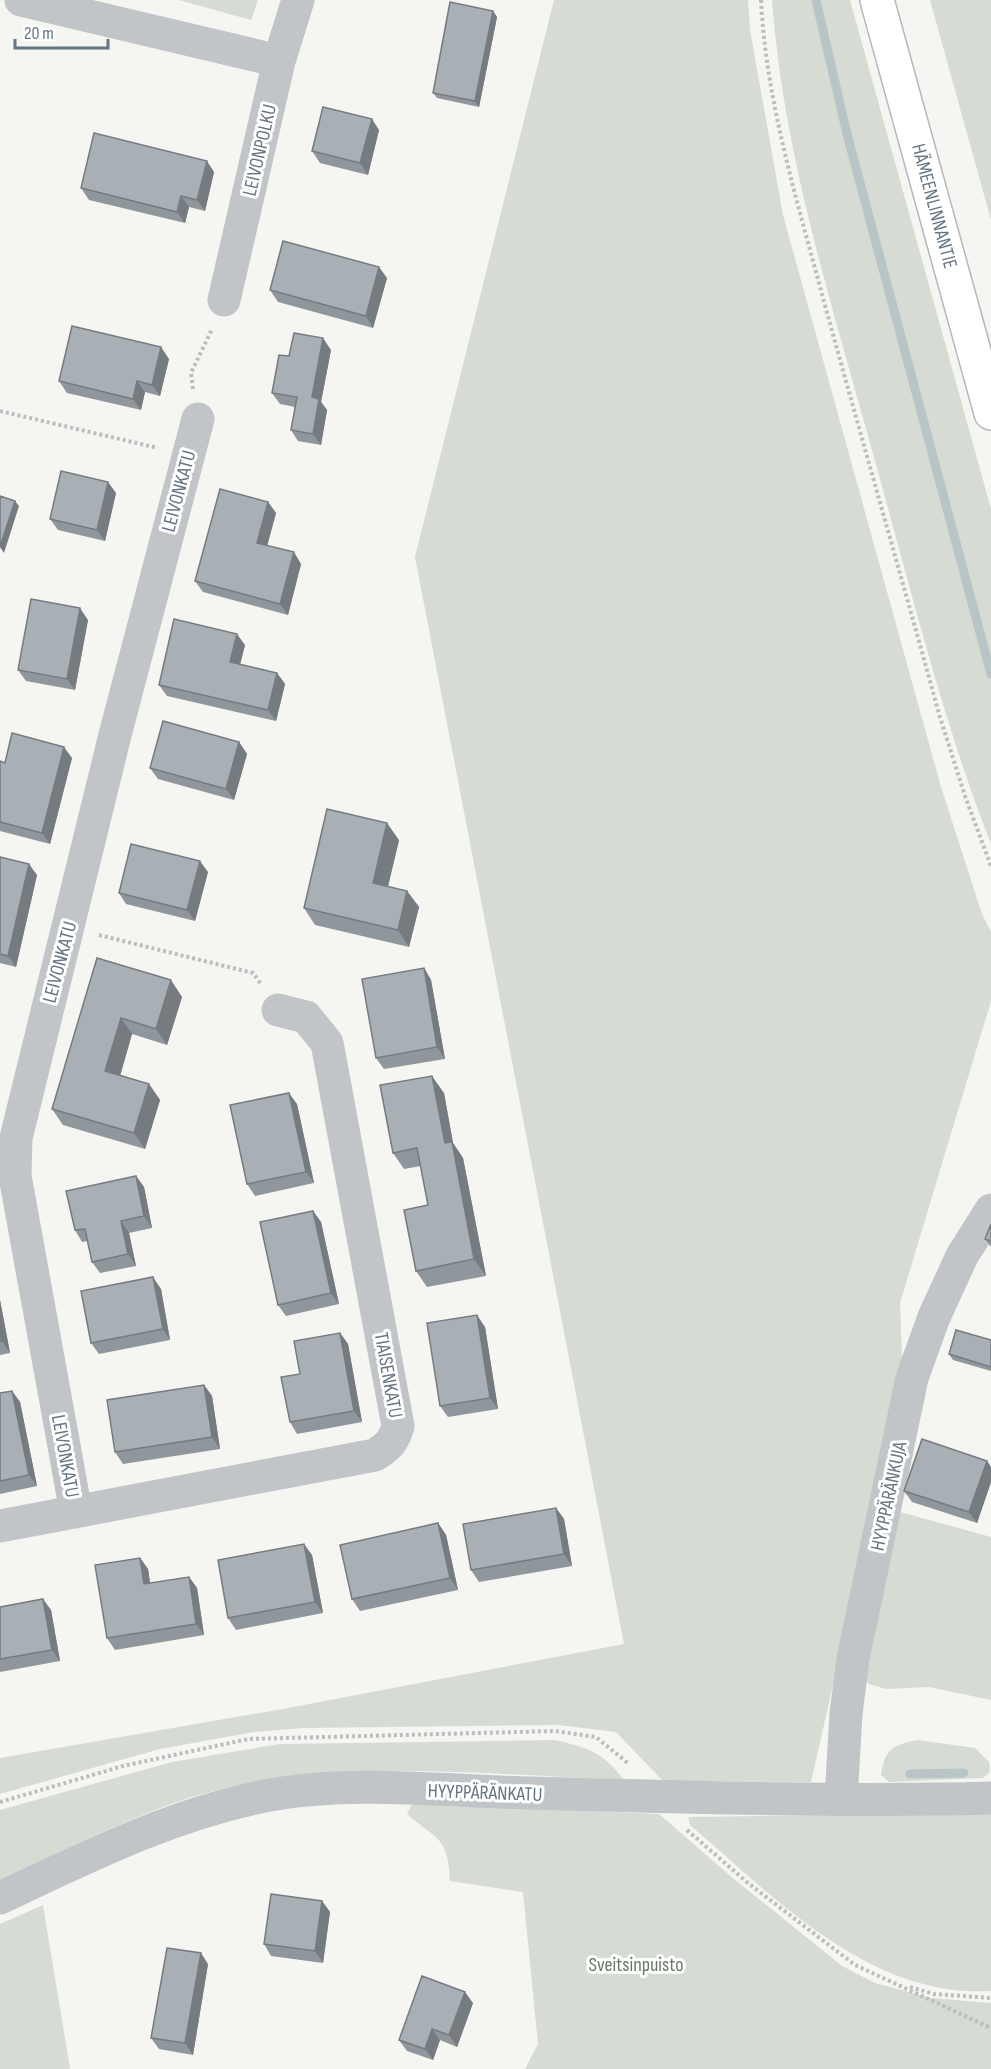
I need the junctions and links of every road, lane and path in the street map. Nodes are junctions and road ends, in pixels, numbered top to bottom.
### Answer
1 (21, 0) edge
2 (298, 0) edge
3 (761, 0) edge
4 (877, 0) edge
5 (279, 61) junction
6 (224, 300) joint
7 (0, 411) edge
8 (991, 413) edge
9 (198, 419) joint
10 (188, 454) junction
11 (991, 866) edge
12 (68, 928) junction
13 (278, 1010) joint
14 (991, 1210) edge
15 (76, 1512) junction
16 (0, 1526) edge
17 (991, 1798) edge
18 (841, 1799) junction
19 (0, 1898) edge
20 (900, 1985) dead end
21 (991, 1998) edge

1 - 5 street
2 - 5 street, LEIVONPOLKU
3 - 11 path
4 - 8 main road, HÄMEENLINNANTIE
5 - 6 street, LEIVONPOLKU
6 - 9 path
7 - 10 path
9 - 10 street, LEIVONKATU
10 - 12 street, LEIVONKATU
12 - 13 path
12 - 15 street, LEIVONKATU
13 - 15 street, TIAISENKATU
14 - 18 street, HYYPPÄRÄNKUJA
15 - 16 street, TIAISENKATU
17 - 18 street, HYYPPÄRÄNKATU
18 - 19 street, HYYPPÄRÄNKATU
20 - 21 path

